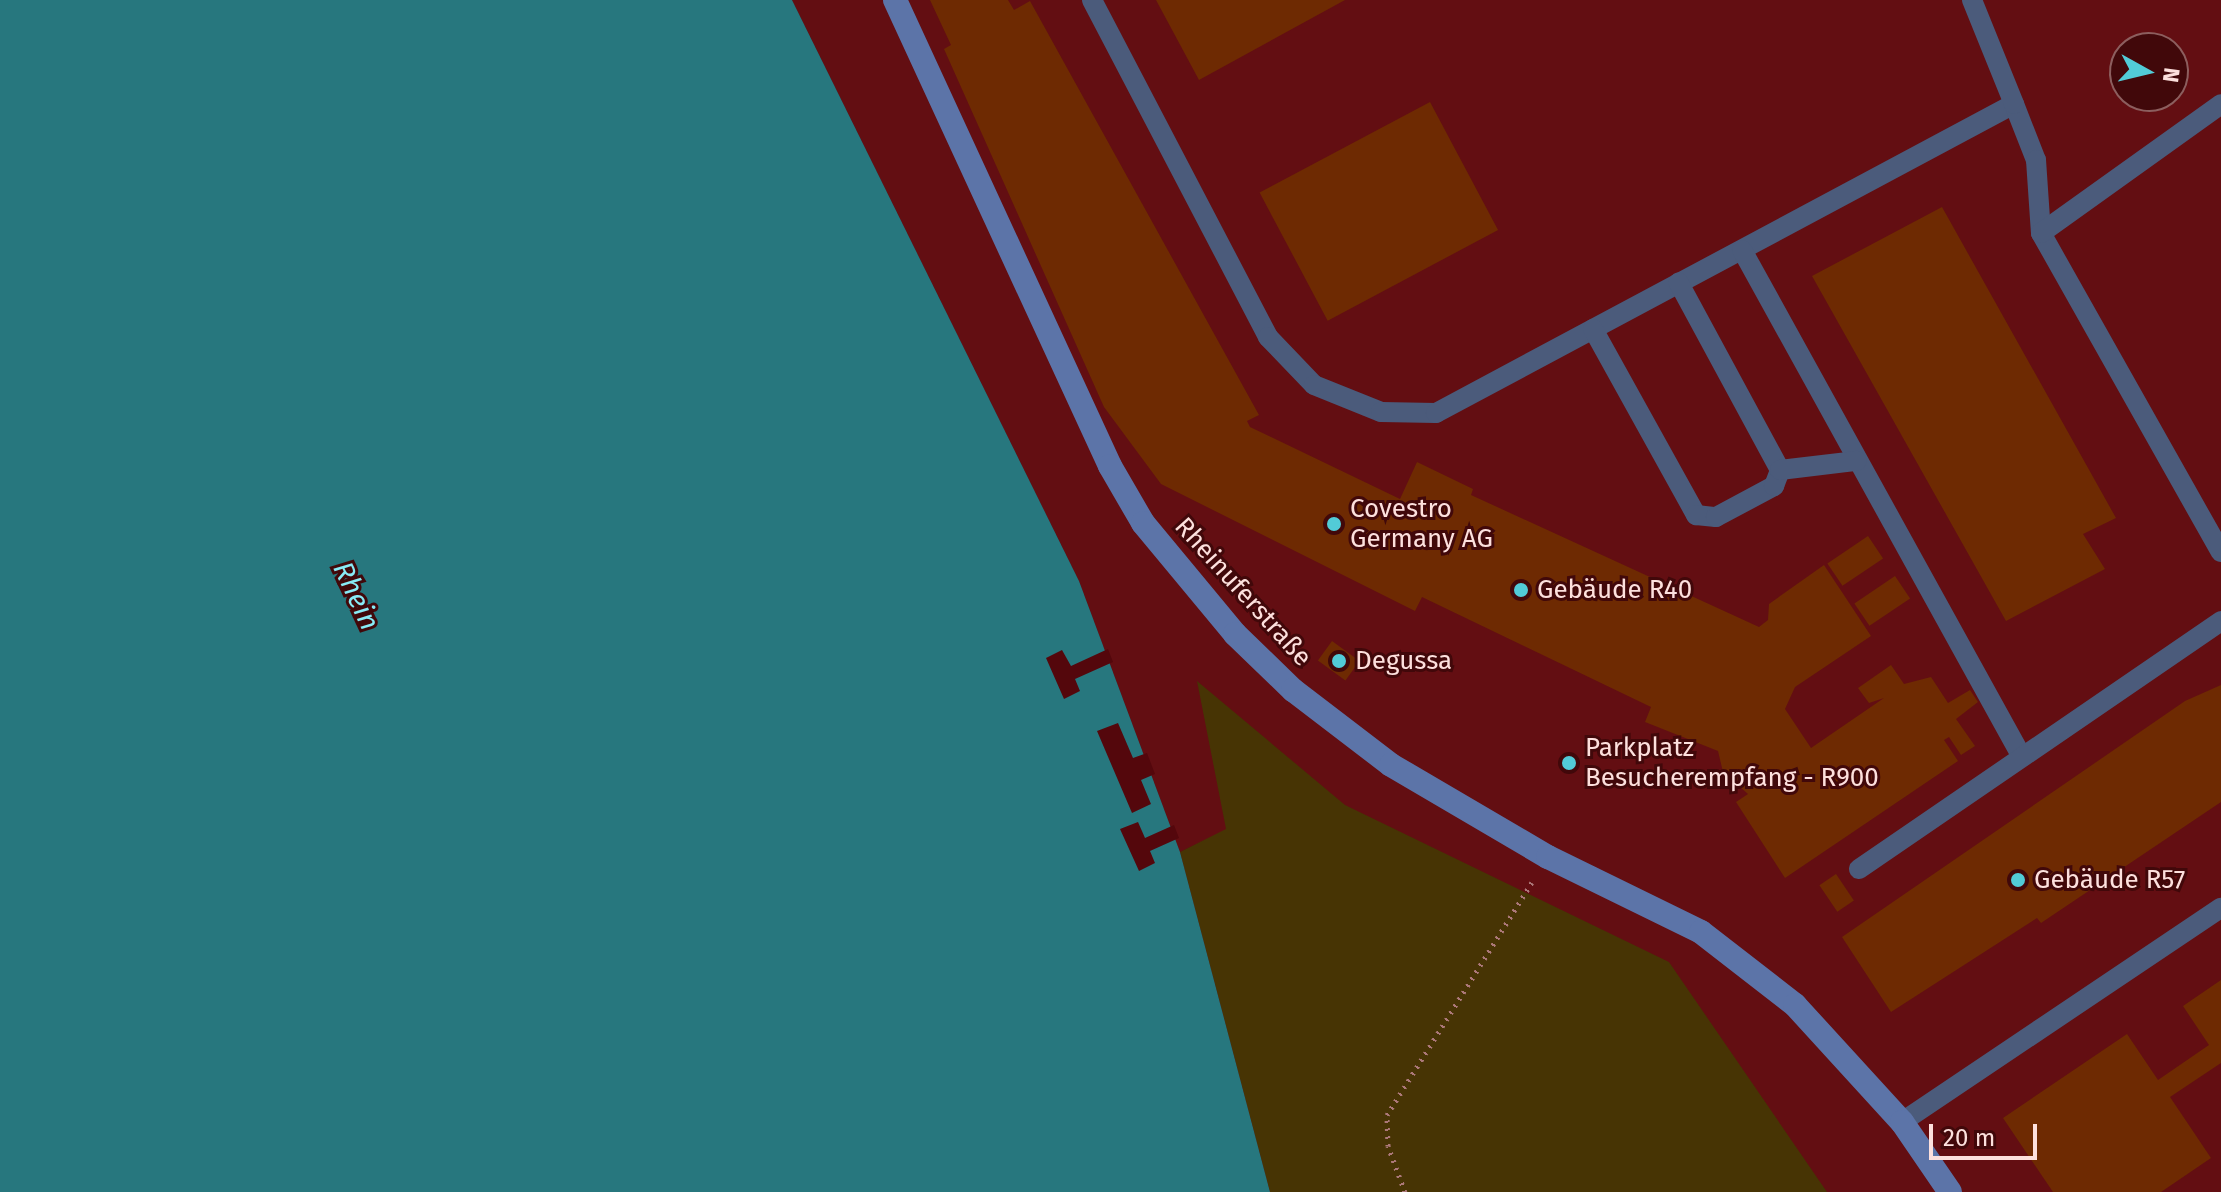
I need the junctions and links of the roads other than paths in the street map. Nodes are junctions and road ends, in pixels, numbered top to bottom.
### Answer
1 (895, 0) edge
2 (1092, 0) edge
3 (1972, 0) edge
4 (2014, 104) junction
5 (2221, 104) edge
6 (2041, 233) junction
7 (1742, 250) junction
8 (1679, 283) junction
9 (1593, 329) junction
10 (1856, 461) junction
11 (1780, 470) junction
12 (2221, 552) edge
13 (2221, 621) edge
14 (2022, 757) junction
15 (1859, 869) dead end
16 (2221, 908) edge
17 (1902, 1122) junction
18 (1948, 1189) edge

1 - 17 street, Rheinuferstraße
2 - 9 lane
3 - 4 lane
4 - 6 lane
4 - 7 lane
5 - 6 lane
6 - 12 lane
7 - 8 lane
7 - 10 lane
8 - 9 lane
8 - 11 lane
9 - 11 lane
10 - 11 lane
10 - 14 lane
13 - 14 lane
14 - 15 lane
16 - 17 lane
17 - 18 street, Rheinuferstraße

